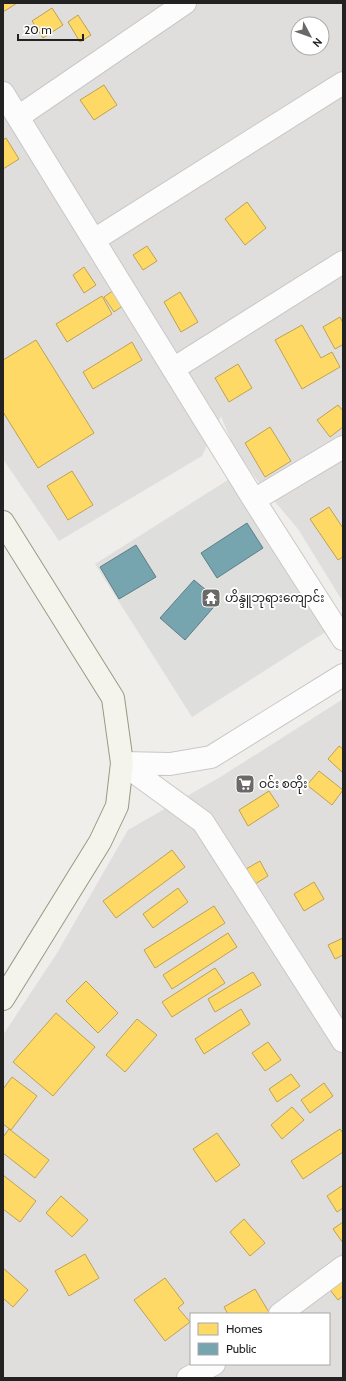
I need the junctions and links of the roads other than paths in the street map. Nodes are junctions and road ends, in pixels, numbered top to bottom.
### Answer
1 (185, 3) edge
2 (343, 83) edge
3 (3, 93) edge
4 (18, 117) junction
5 (94, 240) junction
6 (343, 262) edge
7 (173, 369) junction
8 (343, 447) edge
9 (254, 500) junction
10 (3, 522) edge
11 (343, 639) edge
12 (343, 675) edge
13 (122, 763) junction
14 (3, 999) edge
15 (343, 1041) edge
16 (343, 1267) edge
17 (281, 1313) edge
18 (212, 1365) edge
19 (188, 1378) edge

1 - 4 street
2 - 5 street
3 - 4 street
4 - 5 street
5 - 7 street
6 - 7 street
7 - 9 street
8 - 9 street
9 - 11 street
10 - 13 main road
12 - 13 street
13 - 14 main road
13 - 15 street
16 - 17 street
18 - 19 street

